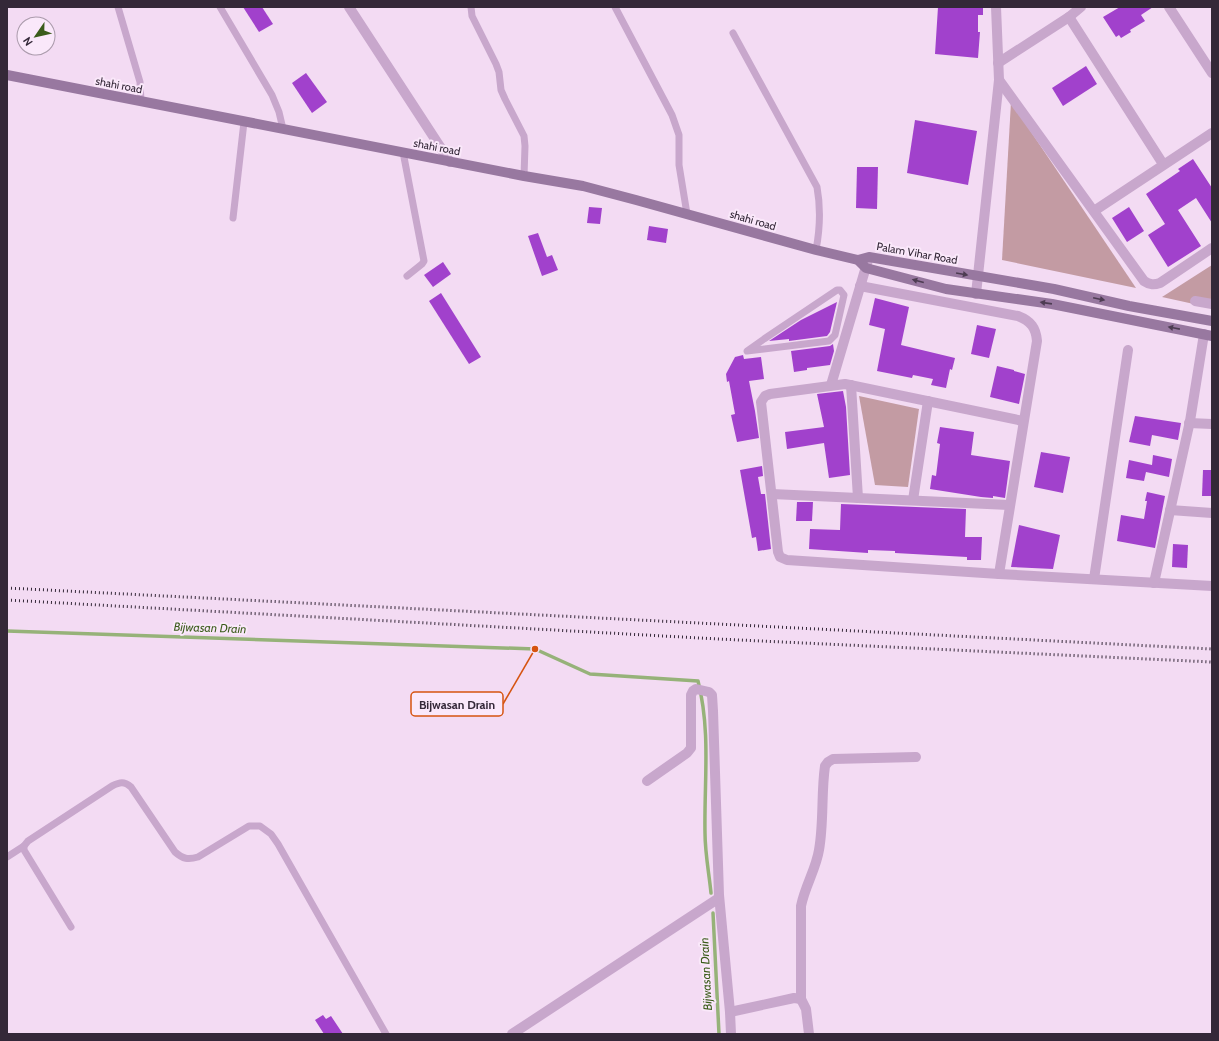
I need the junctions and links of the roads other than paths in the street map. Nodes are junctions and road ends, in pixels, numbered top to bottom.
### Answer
1 (118, 7) edge
2 (220, 7) edge
3 (349, 7) edge
4 (471, 7) edge
5 (615, 7) edge
6 (996, 7) edge
7 (1081, 7) edge
8 (1169, 7) edge
9 (1069, 16) junction
10 (733, 33) dead end
11 (998, 63) junction
12 (1212, 73) edge
13 (7, 75) edge
14 (999, 80) junction
15 (141, 102) junction
16 (244, 122) junction
17 (283, 129) junction
18 (1212, 133) edge
19 (403, 152) junction
20 (450, 162) junction
21 (1163, 164) junction
22 (524, 176) junction
23 (1094, 211) junction
24 (687, 214) junction
25 (234, 218) dead end
26 (1212, 248) edge
27 (816, 250) junction
28 (869, 257) junction
29 (858, 260) junction
30 (866, 268) junction
31 (407, 276) dead end
32 (978, 276) junction
33 (860, 286) junction
34 (976, 294) junction
35 (843, 301) junction
36 (1195, 301) dead end
37 (854, 304) junction
38 (1212, 304) edge
39 (1212, 322) edge
40 (1208, 335) edge
41 (1128, 350) dead end
42 (851, 384) junction
43 (831, 385) junction
44 (928, 401) junction
45 (1023, 421) junction
46 (1189, 423) junction
47 (1212, 424) edge
48 (772, 494) junction
49 (858, 498) junction
50 (913, 500) junction
51 (1009, 505) junction
52 (1170, 510) junction
53 (1212, 513) edge
54 (999, 574) junction
55 (1094, 579) junction
56 (1154, 582) junction
57 (1212, 586) edge
58 (916, 757) dead end
59 (647, 781) dead end
60 (24, 846) junction
61 (7, 857) edge
62 (719, 898) junction
63 (71, 927) dead end
64 (801, 999) junction
65 (730, 1012) junction
66 (386, 1034) edge
67 (512, 1034) edge
68 (731, 1034) edge
69 (809, 1034) edge

1 - 15 lane
2 - 17 lane
3 - 20 street
4 - 22 lane
5 - 24 lane
6 - 11 street
7 - 9 street
8 - 12 street
9 - 11 street
9 - 21 street
10 - 27 lane
11 - 14 street
13 - 15 street, shahi road
14 - 23 street
14 - 32 street
15 - 16 street, shahi road
16 - 17 street, shahi road
16 - 25 lane
17 - 19 street, shahi road
18 - 21 street
19 - 20 street, shahi road
19 - 31 lane
20 - 22 street, shahi road
21 - 23 street
22 - 24 street, shahi road
23 - 26 street
24 - 27 street, shahi road
27 - 29 street, shahi road
28 - 29 street, Palam Vihar Road
28 - 30 street
28 -> 32 street, Palam Vihar Road
29 - 30 street
30 - 33 street
34 -> 30 street
32 - 34 street
32 -> 39 street, Palam Vihar Road
33 - 37 street
33 - 45 street
40 -> 34 street
35 - 35 lane
35 - 37 lane
36 - 38 street
37 - 43 street
40 - 46 street
41 - 55 street
42 - 43 street
42 - 44 street
42 - 49 street
43 - 48 street
44 - 45 street
44 - 50 street
45 - 51 street
46 - 47 street
46 - 52 street
48 - 49 street
48 - 54 street
49 - 50 street
50 - 51 street
51 - 54 street
52 - 53 street
52 - 56 street
54 - 55 street
55 - 56 street
56 - 57 street
58 - 64 street
59 - 62 street
60 - 61 lane
60 - 63 lane
60 - 66 lane
62 - 65 street
62 - 67 street
64 - 65 street
64 - 69 street
65 - 68 street

